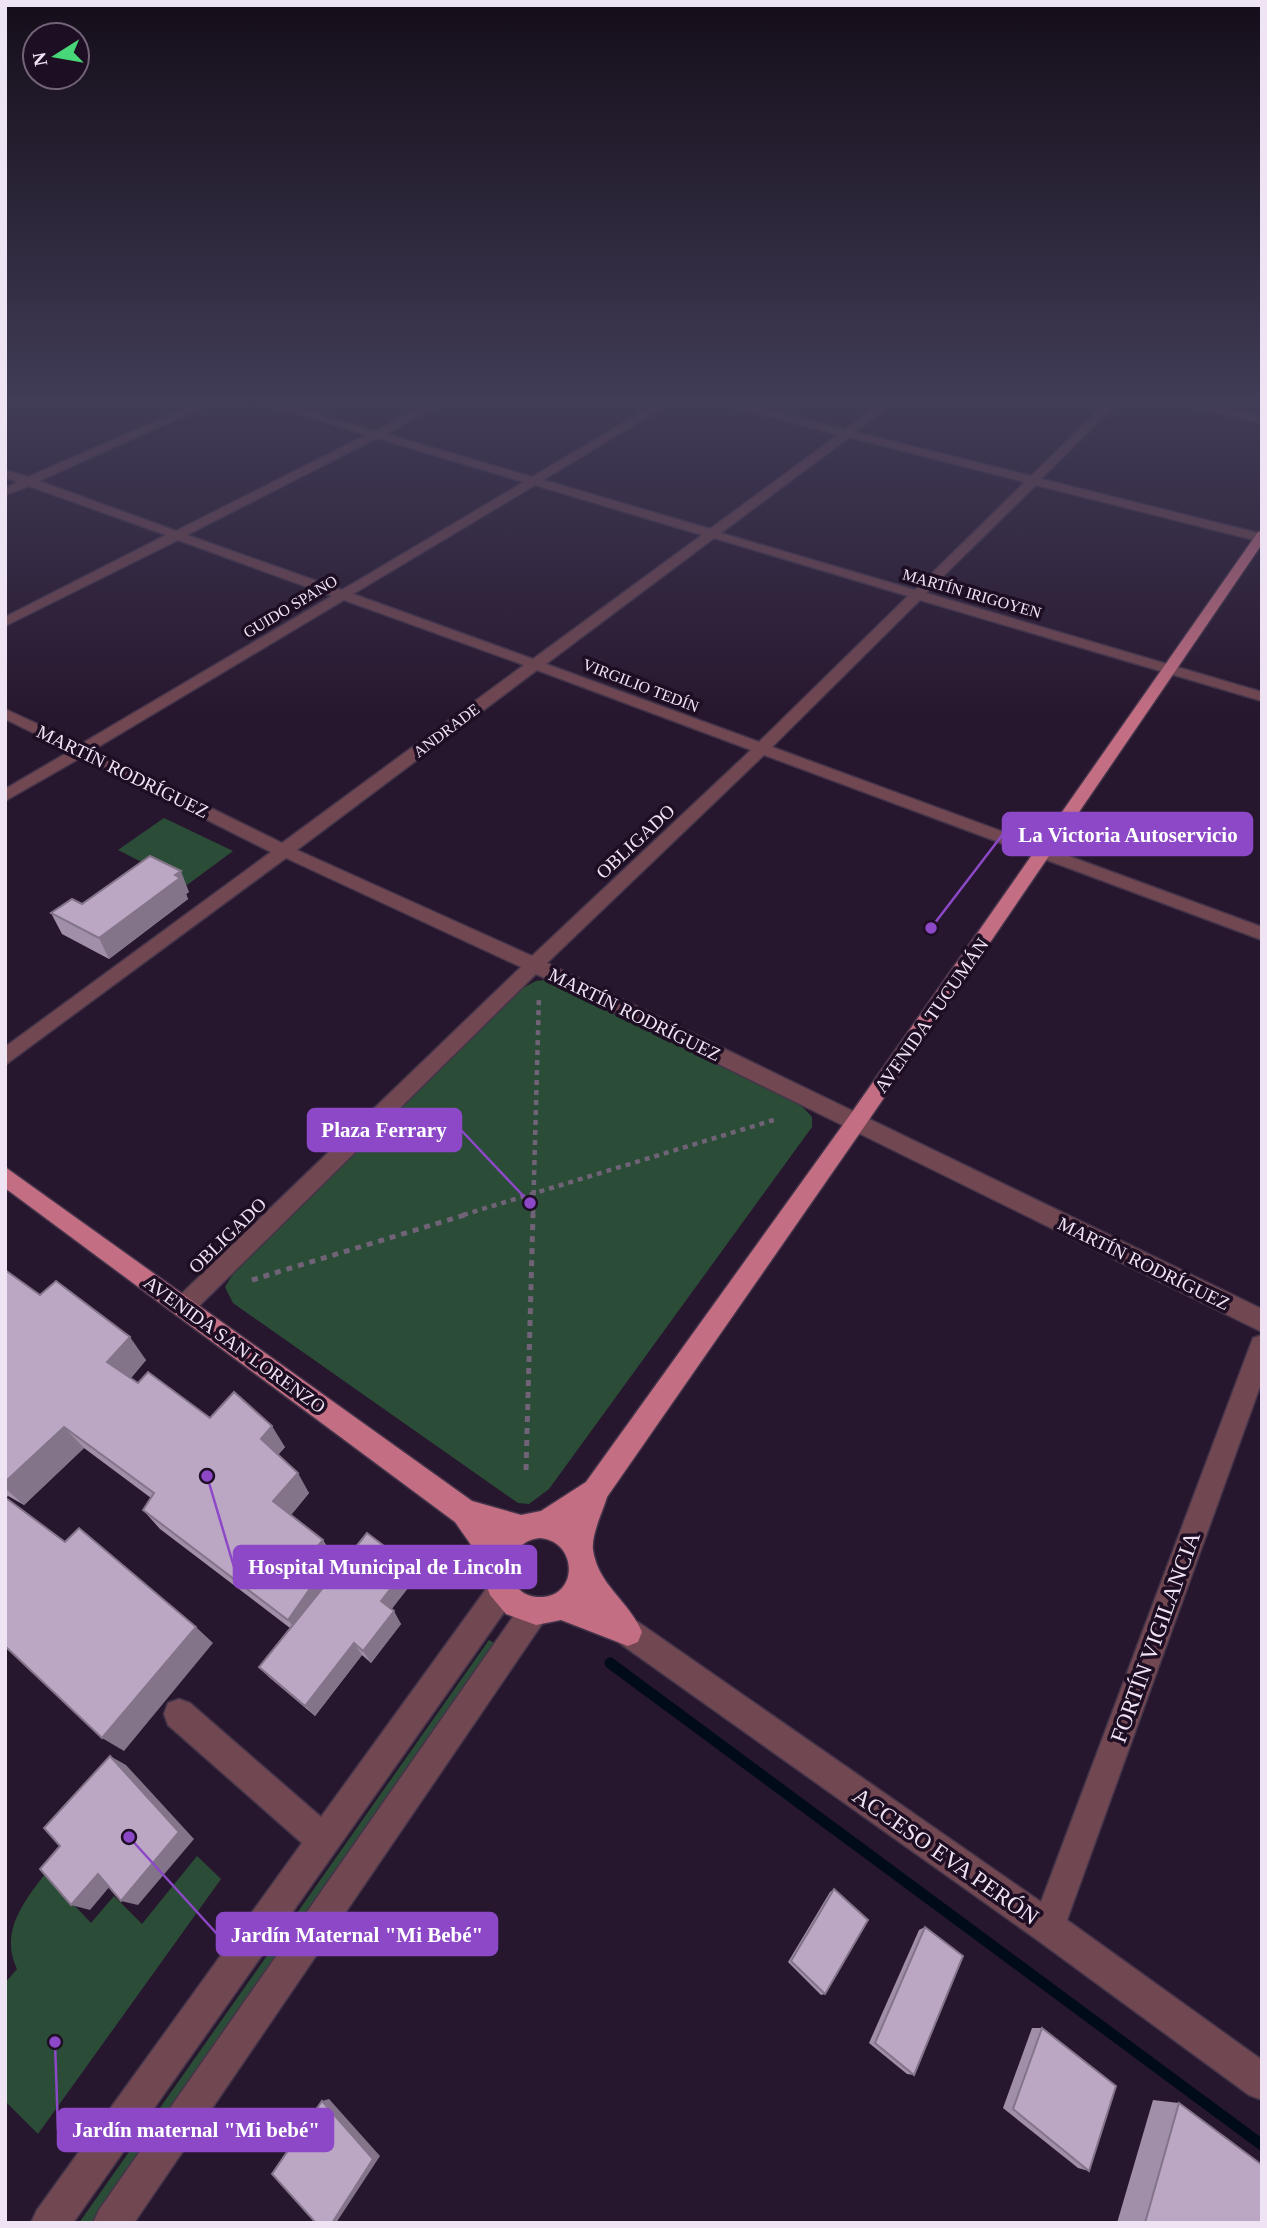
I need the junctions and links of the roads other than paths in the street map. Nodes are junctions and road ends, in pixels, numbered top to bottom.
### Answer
1 (98, 507) edge
2 (231, 507) edge
3 (489, 507) edge
4 (622, 507) edge
5 (747, 507) edge
6 (1004, 507) edge
7 (1140, 507) edge
8 (711, 534) junction
9 (176, 535) junction
10 (1261, 537) edge
11 (915, 594) junction
12 (341, 596) junction
13 (5, 622) edge
14 (534, 664) junction
15 (1169, 669) junction
16 (1262, 697) edge
17 (5, 713) edge
18 (761, 749) junction
19 (84, 751) junction
20 (5, 796) edge
21 (284, 851) junction
22 (1041, 855) junction
23 (1262, 934) edge
24 (534, 965) junction
25 (5, 1058) edge
26 (857, 1121) junction
27 (5, 1176) edge
28 (184, 1306) junction
29 (1262, 1321) edge
30 (1262, 1346) edge
31 (595, 1491) junction
32 (465, 1513) junction
33 (533, 1526) junction
34 (498, 1559) junction
35 (581, 1561) junction
36 (502, 1591) junction
37 (547, 1609) junction
38 (628, 1632) junction
39 (179, 1714) dead end
40 (323, 1840) junction
41 (1048, 1927) junction
42 (1262, 2082) edge
43 (50, 2223) edge
44 (112, 2223) edge

1 - 9 street, VIRGILIO TEDÍN
2 - 9 street
3 - 12 street, GUIDO SPANO
4 - 8 street, MARTÍN IRIGOYEN
5 - 8 street, ANDRADE
6 - 11 street, OBLIGADO
7 - 10 street
8 - 11 street, MARTÍN IRIGOYEN
8 - 14 street, ANDRADE
9 - 12 street, VIRGILIO TEDÍN
9 - 13 street
10 - 15 main road, AVENIDA TUCUMÁN
11 - 15 street, MARTÍN IRIGOYEN
11 - 18 street, OBLIGADO
12 - 14 street, VIRGILIO TEDÍN
12 - 19 street, GUIDO SPANO
14 - 18 street, VIRGILIO TEDÍN
14 - 21 street, ANDRADE
15 - 16 street, MARTÍN IRIGOYEN
15 - 22 main road, AVENIDA TUCUMÁN
17 - 19 street, MARTÍN RODRÍGUEZ
18 - 22 street, VIRGILIO TEDÍN
18 - 24 street, OBLIGADO
19 - 20 street, GUIDO SPANO
19 - 21 street, MARTÍN RODRÍGUEZ
21 - 24 street, MARTÍN RODRÍGUEZ
21 - 25 street, ANDRADE
22 - 23 street, VIRGILIO TEDÍN
22 - 26 main road, AVENIDA TUCUMÁN
24 - 26 street, MARTÍN RODRÍGUEZ
24 - 28 street, OBLIGADO
26 - 29 street, MARTÍN RODRÍGUEZ
26 - 31 main road, AVENIDA TUCUMÁN
27 - 28 main road, AVENIDA SAN LORENZO
28 - 32 main road, AVENIDA SAN LORENZO
30 - 41 street, FORTÍN VIGILANCIA
31 - 33 main road, AVENIDA TUCUMÁN
31 - 35 main road, AVENIDA TUCUMÁN
32 - 33 main road, AVENIDA SAN LORENZO
32 - 34 main road, AVENIDA SAN LORENZO
33 - 34 main road
33 - 35 main road
34 - 36 main road
35 - 37 main road
35 - 38 main road, ACCESO EVA PERÓN
36 - 37 main road
36 - 40 street
37 - 38 main road, ACCESO EVA PERÓN
37 - 44 street
38 - 41 street, ACCESO EVA PERÓN
39 - 40 street
40 - 43 street
41 - 42 street, ACCESO EVA PERÓN

